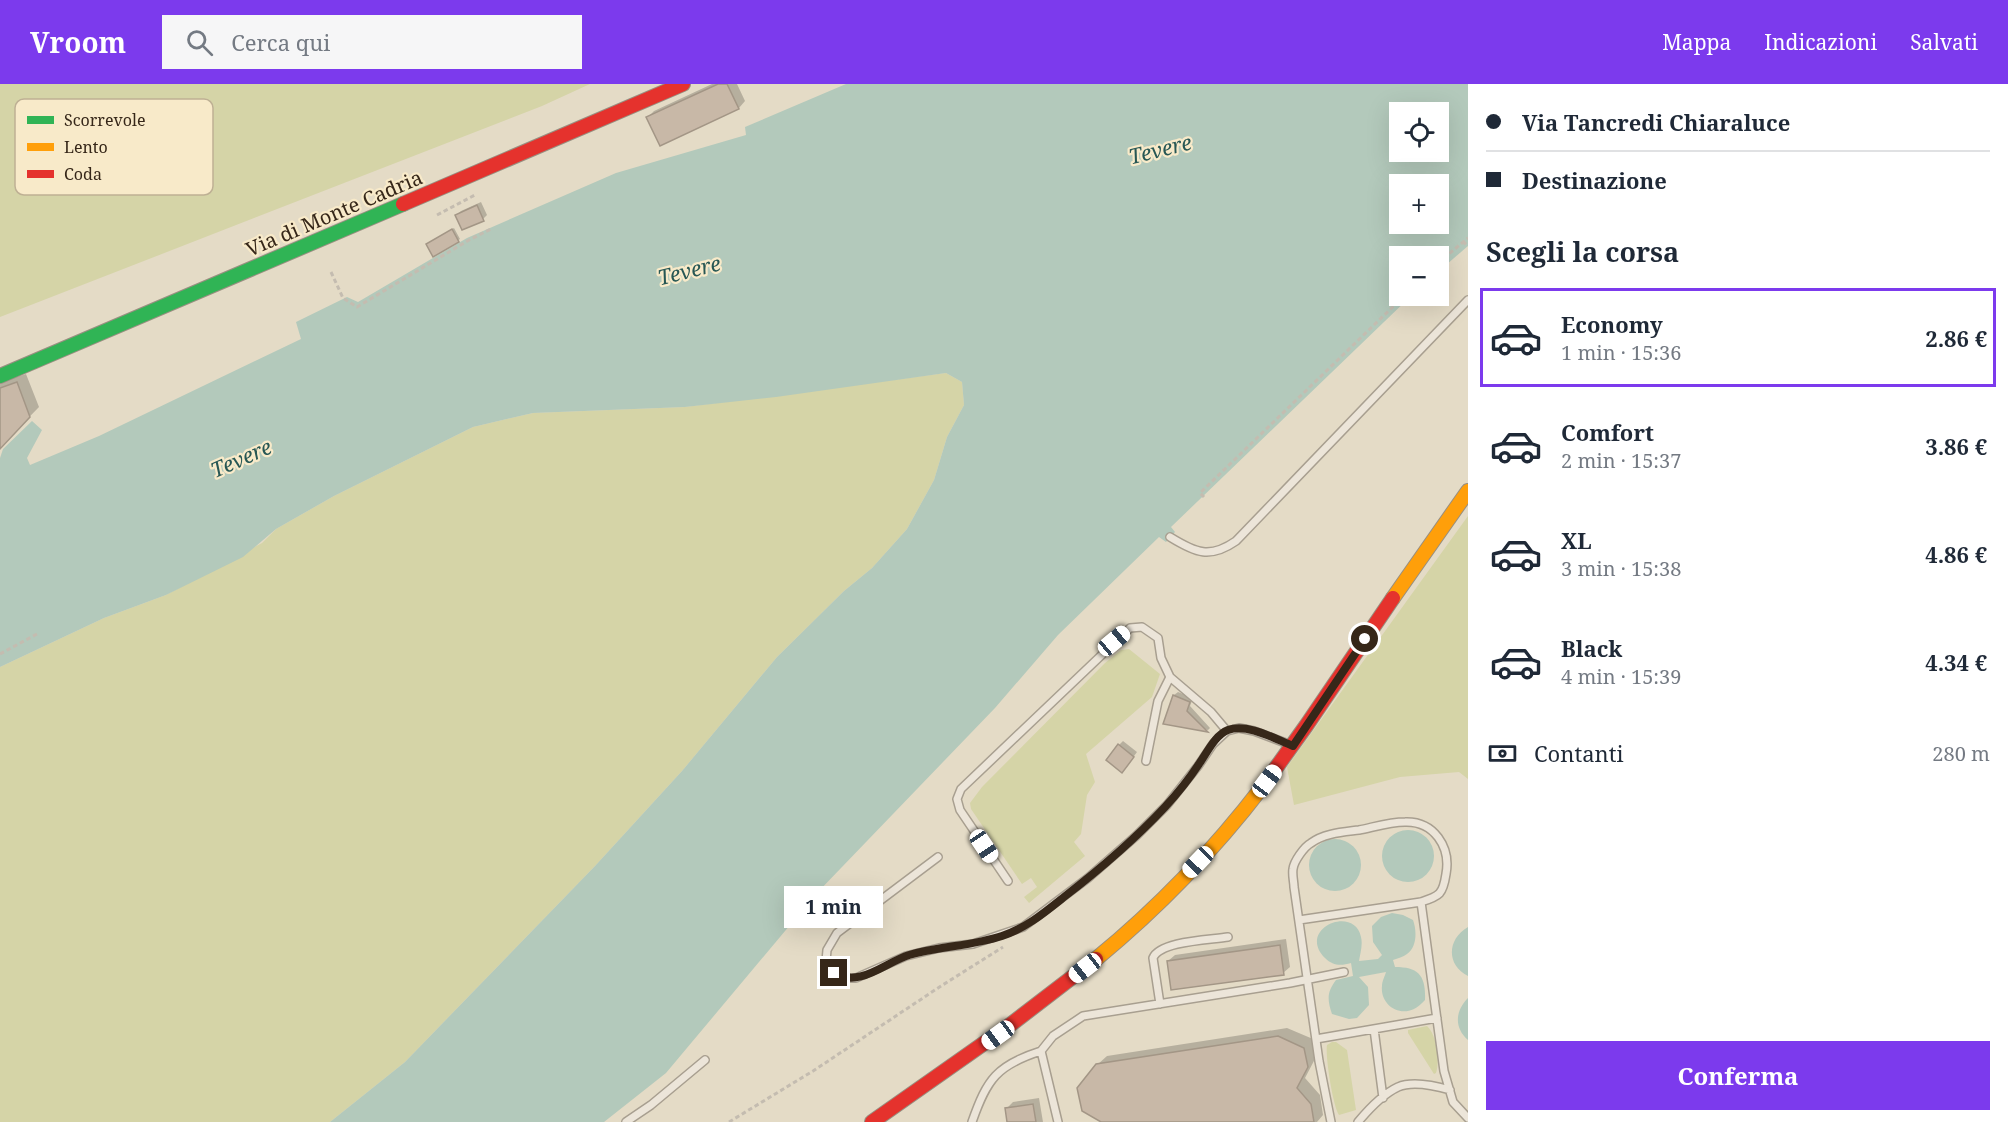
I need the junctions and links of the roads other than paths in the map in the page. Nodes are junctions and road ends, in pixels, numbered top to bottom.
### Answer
1 (683, 84) edge
2 (1468, 300) edge
3 (0, 376) edge
4 (1468, 491) edge
5 (1170, 537) dead end
6 (1170, 677) junction
7 (1227, 731) junction
8 (1293, 746) junction
9 (1146, 761) dead end
10 (938, 857) dead end
11 (1008, 881) dead end
12 (1421, 902) junction
13 (1299, 920) junction
14 (1228, 937) dead end
15 (1344, 972) dead end
16 (1308, 980) junction
17 (1160, 1004) junction
18 (1437, 1018) junction
19 (1374, 1029) junction
20 (1316, 1039) junction
21 (1041, 1051) junction
22 (705, 1060) dead end
23 (1450, 1090) junction
24 (1383, 1098) junction
25 (1468, 1118) edge
26 (626, 1122) edge
27 (872, 1122) edge
28 (972, 1122) edge
29 (1058, 1122) edge
30 (1331, 1122) edge
31 (1358, 1122) edge

1 - 3 street, Via di Monte Cadria
2 - 5 lane
4 - 8 street
6 - 7 lane
6 - 9 lane
6 - 11 lane
7 - 8 lane
7 - 10 lane
8 - 27 street
12 - 13 lane
12 - 13 lane
12 - 18 lane
13 - 16 lane
14 - 17 lane
15 - 16 lane
16 - 17 lane
16 - 20 lane
17 - 21 lane
18 - 19 lane
18 - 23 lane
19 - 20 lane
19 - 24 lane
20 - 30 lane
21 - 28 lane
21 - 29 lane
22 - 26 lane
23 - 24 lane
23 - 25 lane
24 - 31 lane

